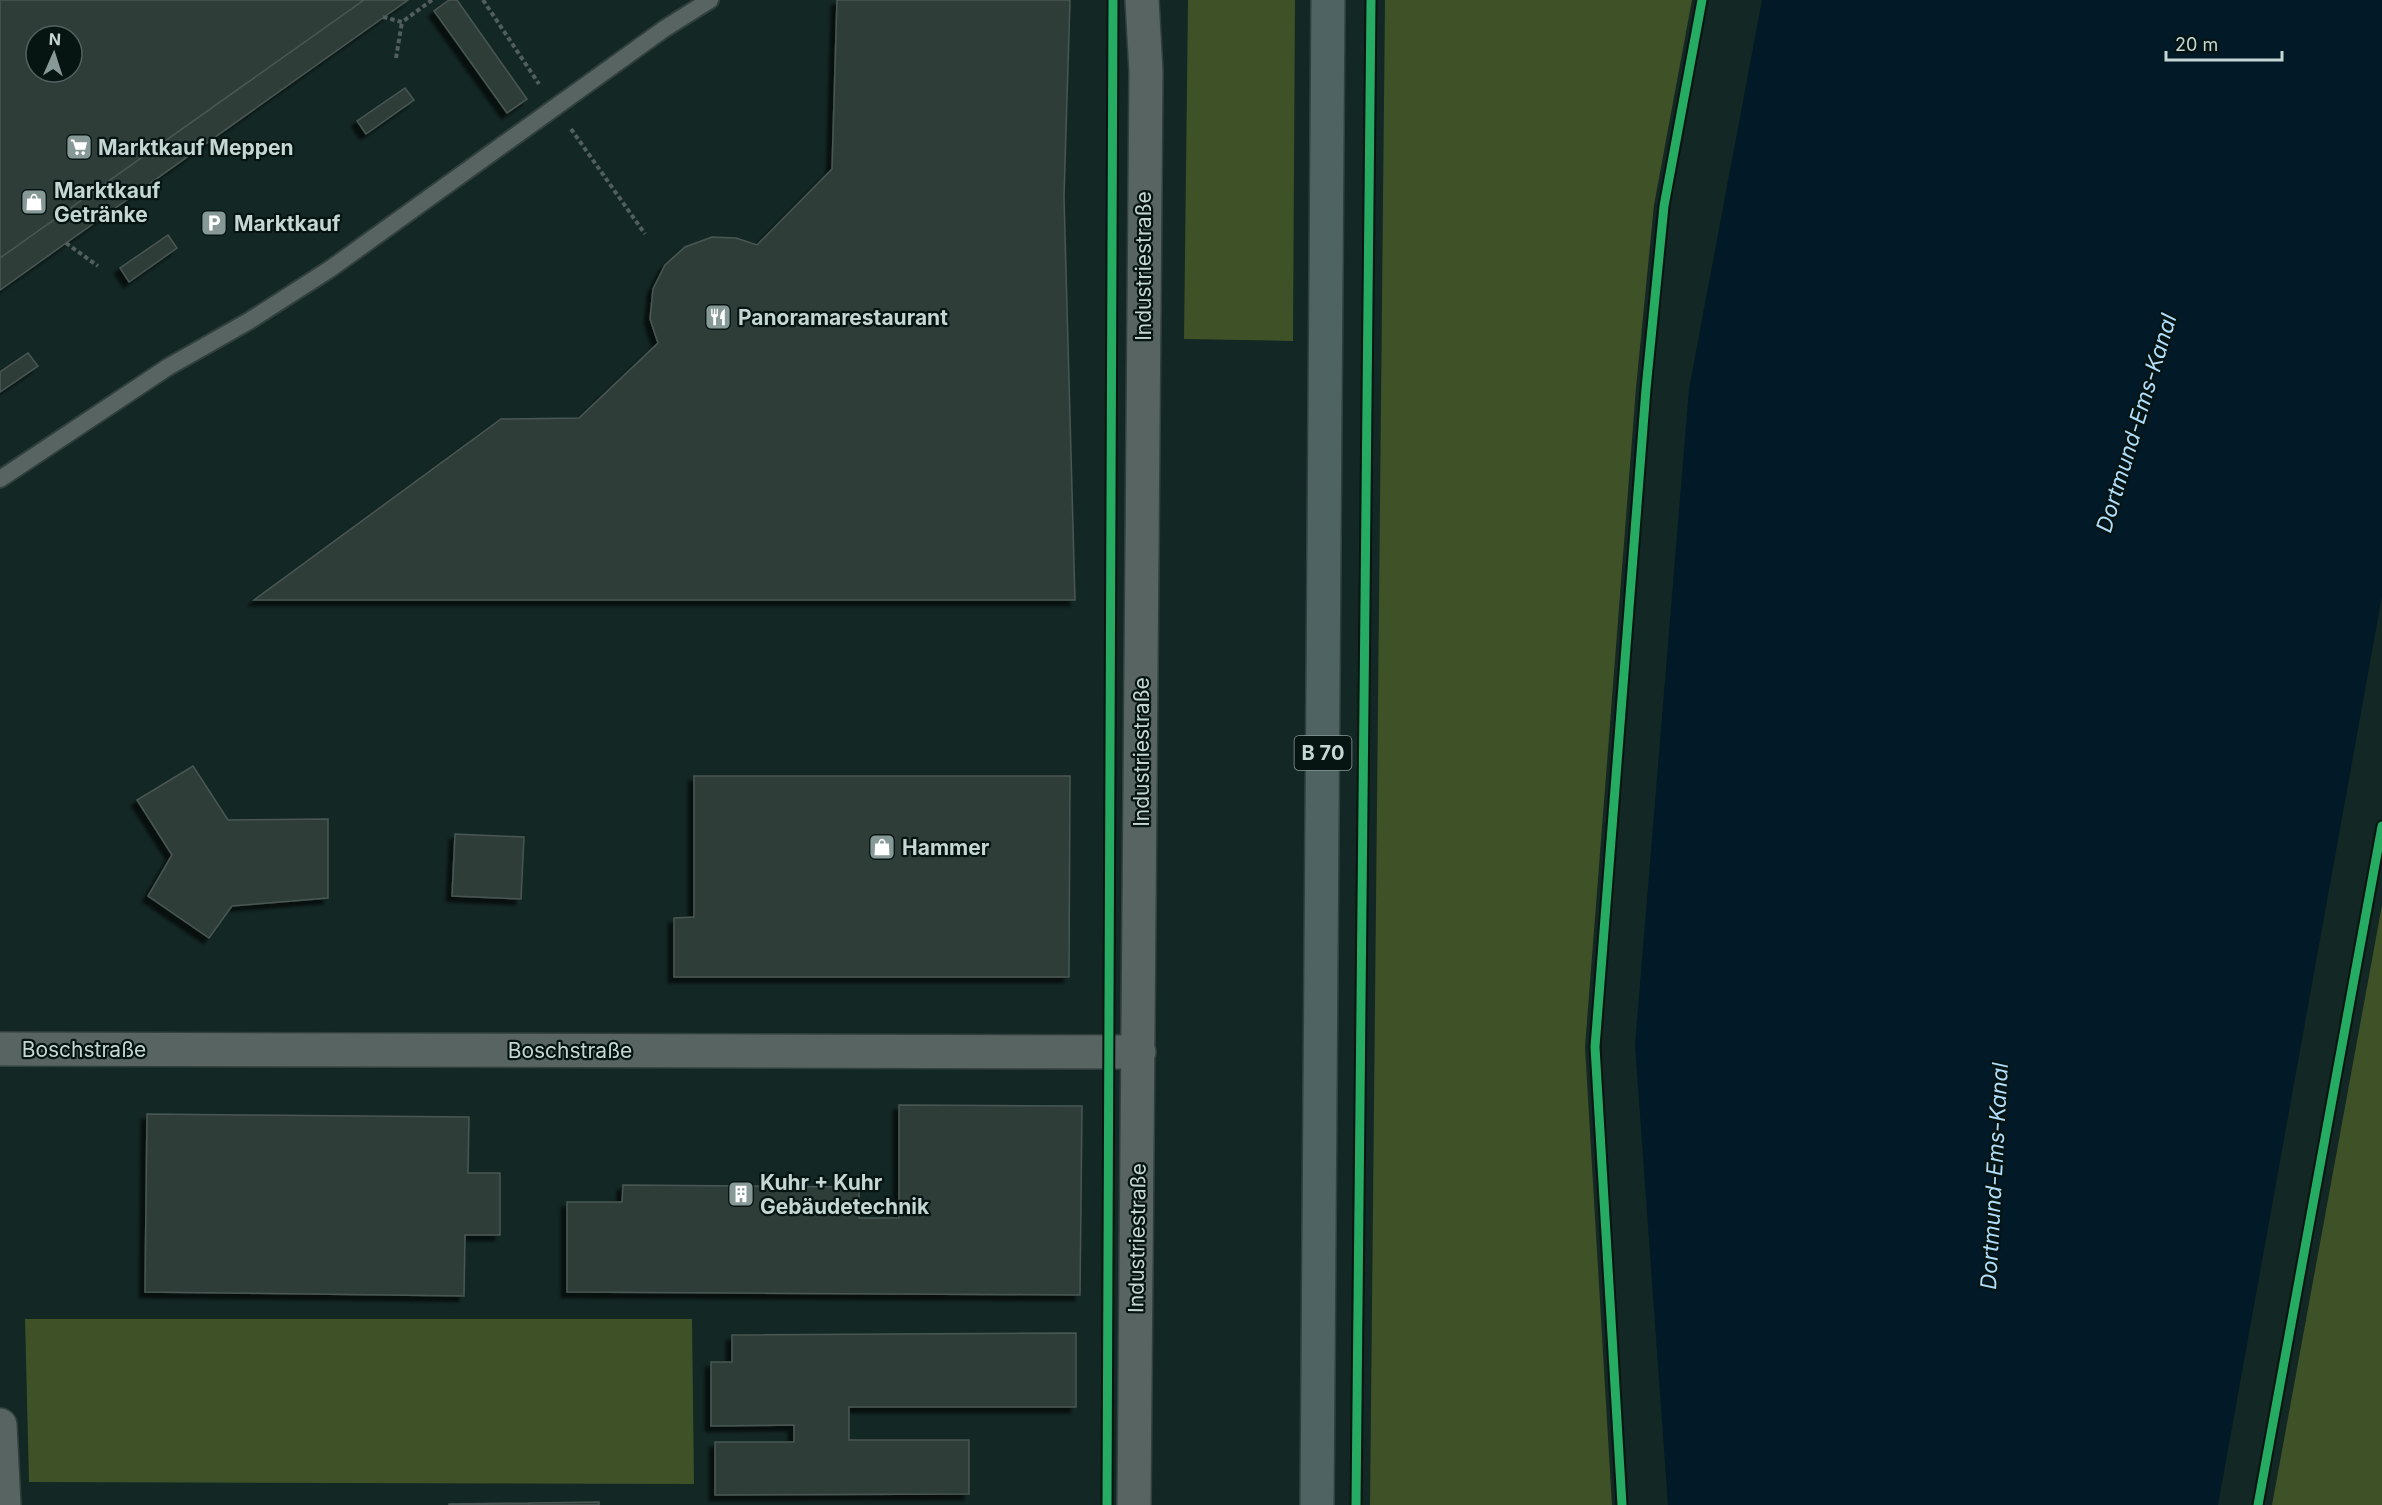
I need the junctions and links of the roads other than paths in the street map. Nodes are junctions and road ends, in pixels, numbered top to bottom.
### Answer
1 (710, 0) edge
2 (1142, 0) edge
3 (1328, 0) edge
4 (0, 479) edge
5 (0, 1049) edge
6 (1139, 1052) junction
7 (0, 1425) edge
8 (4, 1505) edge
9 (1134, 1505) edge
10 (1317, 1505) edge

1 - 4 lane
2 - 6 street, Industriestraße
3 - 10 main road, B 70
5 - 6 street, Boschstraße
6 - 9 street, Industriestraße
7 - 8 street

